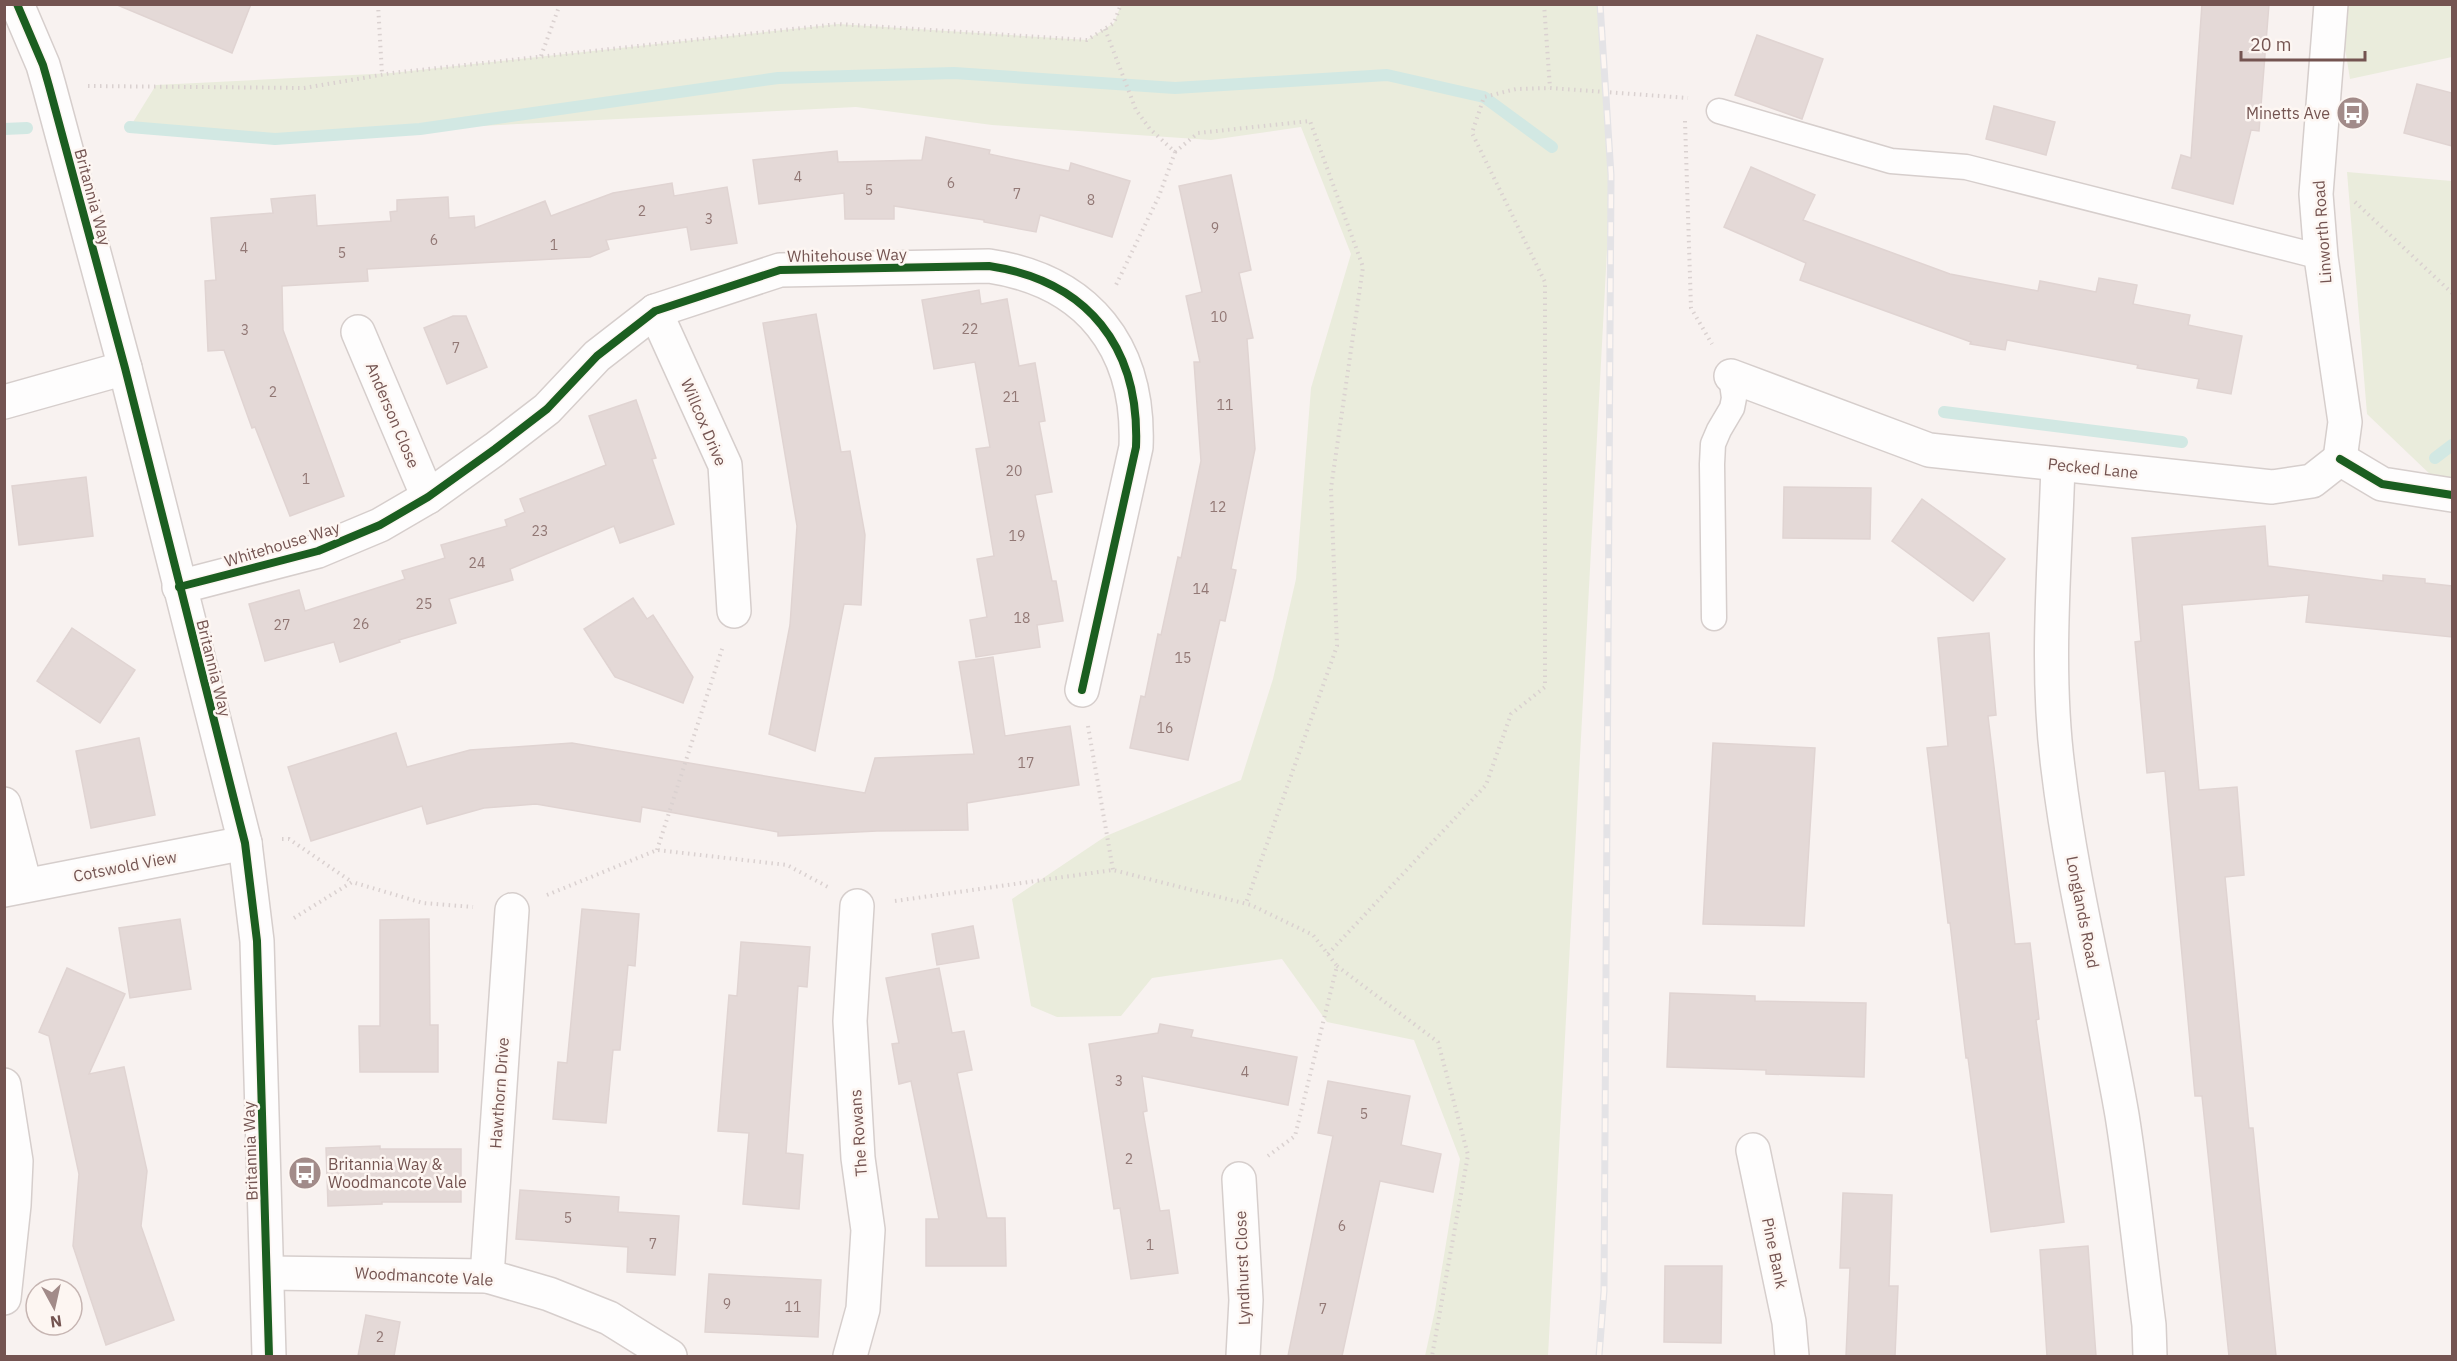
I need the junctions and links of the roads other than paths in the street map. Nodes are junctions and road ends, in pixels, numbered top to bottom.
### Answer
1 (17, 4) edge
2 (2331, 4) edge
3 (1719, 111) road end
4 (2321, 257) junction
5 (655, 311) junction
6 (358, 332) dead end
7 (124, 368) junction
8 (1731, 376) joint
9 (4, 402) edge
10 (2340, 459) junction
11 (2058, 465) junction
12 (2452, 495) edge
13 (428, 497) junction
14 (179, 587) junction
15 (734, 611) road end
16 (1714, 618) dead end
17 (1082, 690) road end
18 (4, 804) edge
19 (245, 843) junction
20 (15, 887) edge
21 (857, 906) dead end
22 (512, 910) dead end
23 (4, 1085) edge
24 (1753, 1150) dead end
25 (1239, 1179) dead end
26 (267, 1273) junction
27 (487, 1276) junction
28 (4, 1298) edge
29 (269, 1356) edge
30 (670, 1356) edge
31 (850, 1356) edge
32 (1243, 1356) edge
33 (1791, 1356) edge
34 (2150, 1356) edge

1 - 7 street, Britannia Way
2 - 4 street, Linworth Road
3 - 4 lane
4 - 10 street, Linworth Road
5 - 13 street, Whitehouse Way
5 - 15 street, Willcox Drive
5 - 17 street, Whitehouse Way
6 - 13 street, Anderson Close
7 - 9 street
7 - 14 street, Britannia Way
8 - 11 street, Pecked Lane
8 - 16 lane
10 - 11 street, Pecked Lane
10 - 12 street
11 - 34 street, Longlands Road
13 - 14 street, Whitehouse Way
14 - 19 street, Britannia Way
18 - 20 street
19 - 20 street, Cotswold View
19 - 26 street, Britannia Way
21 - 31 street, The Rowans
22 - 27 street, Hawthorn Drive
23 - 28 street
24 - 33 street, Pine Bank
25 - 32 street, Lyndhurst Close
26 - 27 street, Woodmancote Vale
26 - 29 street, Britannia Way
27 - 30 street, Woodmancote Vale

